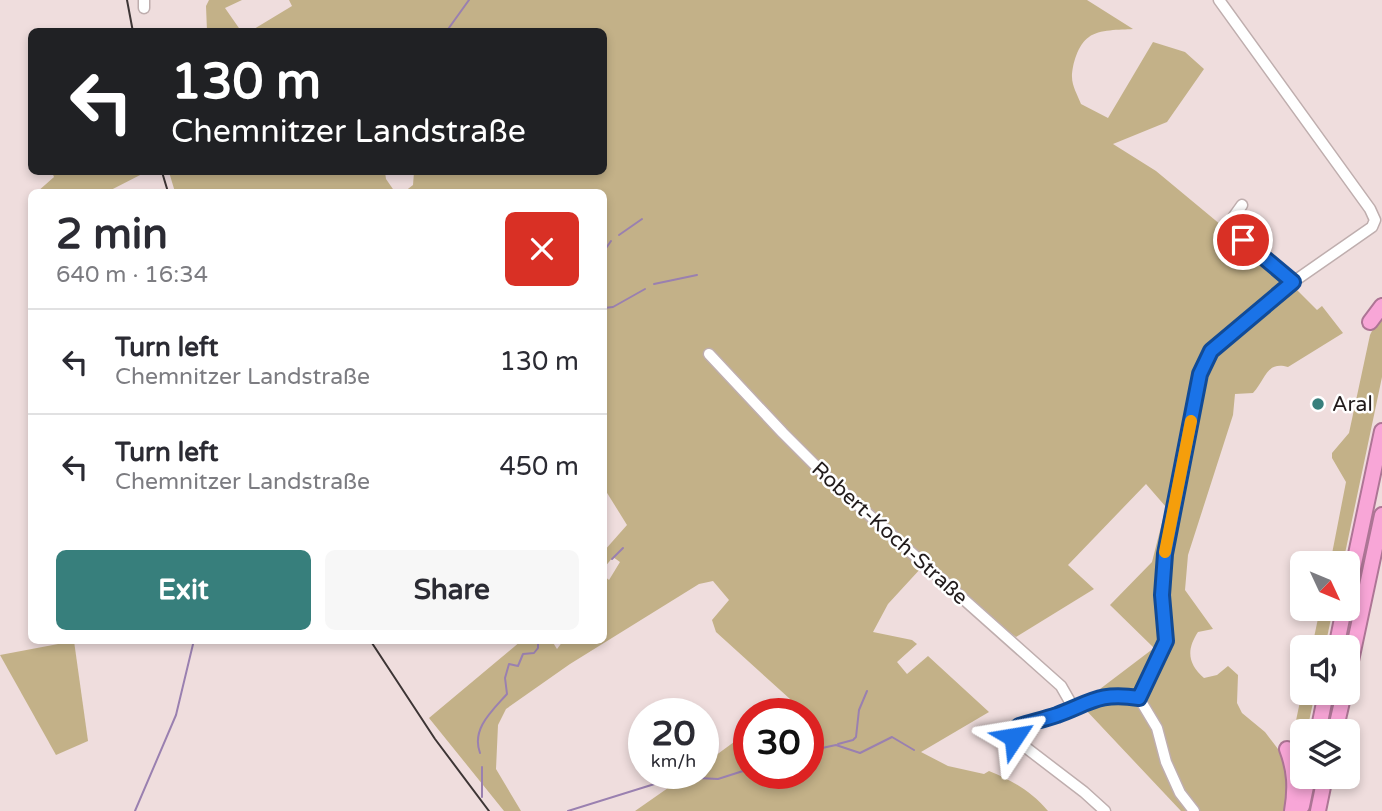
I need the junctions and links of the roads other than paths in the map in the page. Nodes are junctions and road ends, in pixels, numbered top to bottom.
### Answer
1 (1219, 0) edge
2 (1242, 205) dead end
3 (1293, 282) junction
4 (1382, 306) edge
5 (1370, 322) dead end
6 (709, 354) dead end
7 (1382, 431) edge
8 (1382, 515) edge
9 (1357, 551) edge
10 (1356, 635) edge
11 (1139, 698) junction
12 (1073, 707) junction
13 (1287, 749) dead end
14 (1306, 789) edge
15 (1323, 789) edge
16 (1105, 811) edge
17 (1194, 811) edge
18 (1292, 811) edge
19 (1301, 811) edge
20 (1318, 811) edge

1 - 3 street
2 - 3 street
3 - 11 street
4 - 5 highway
6 - 12 street, Robert-Koch-Straße
7 - 9 highway
8 - 10 highway
11 - 12 street
11 - 17 street
12 - 16 street
13 - 18 highway
14 - 19 highway
15 - 20 highway

